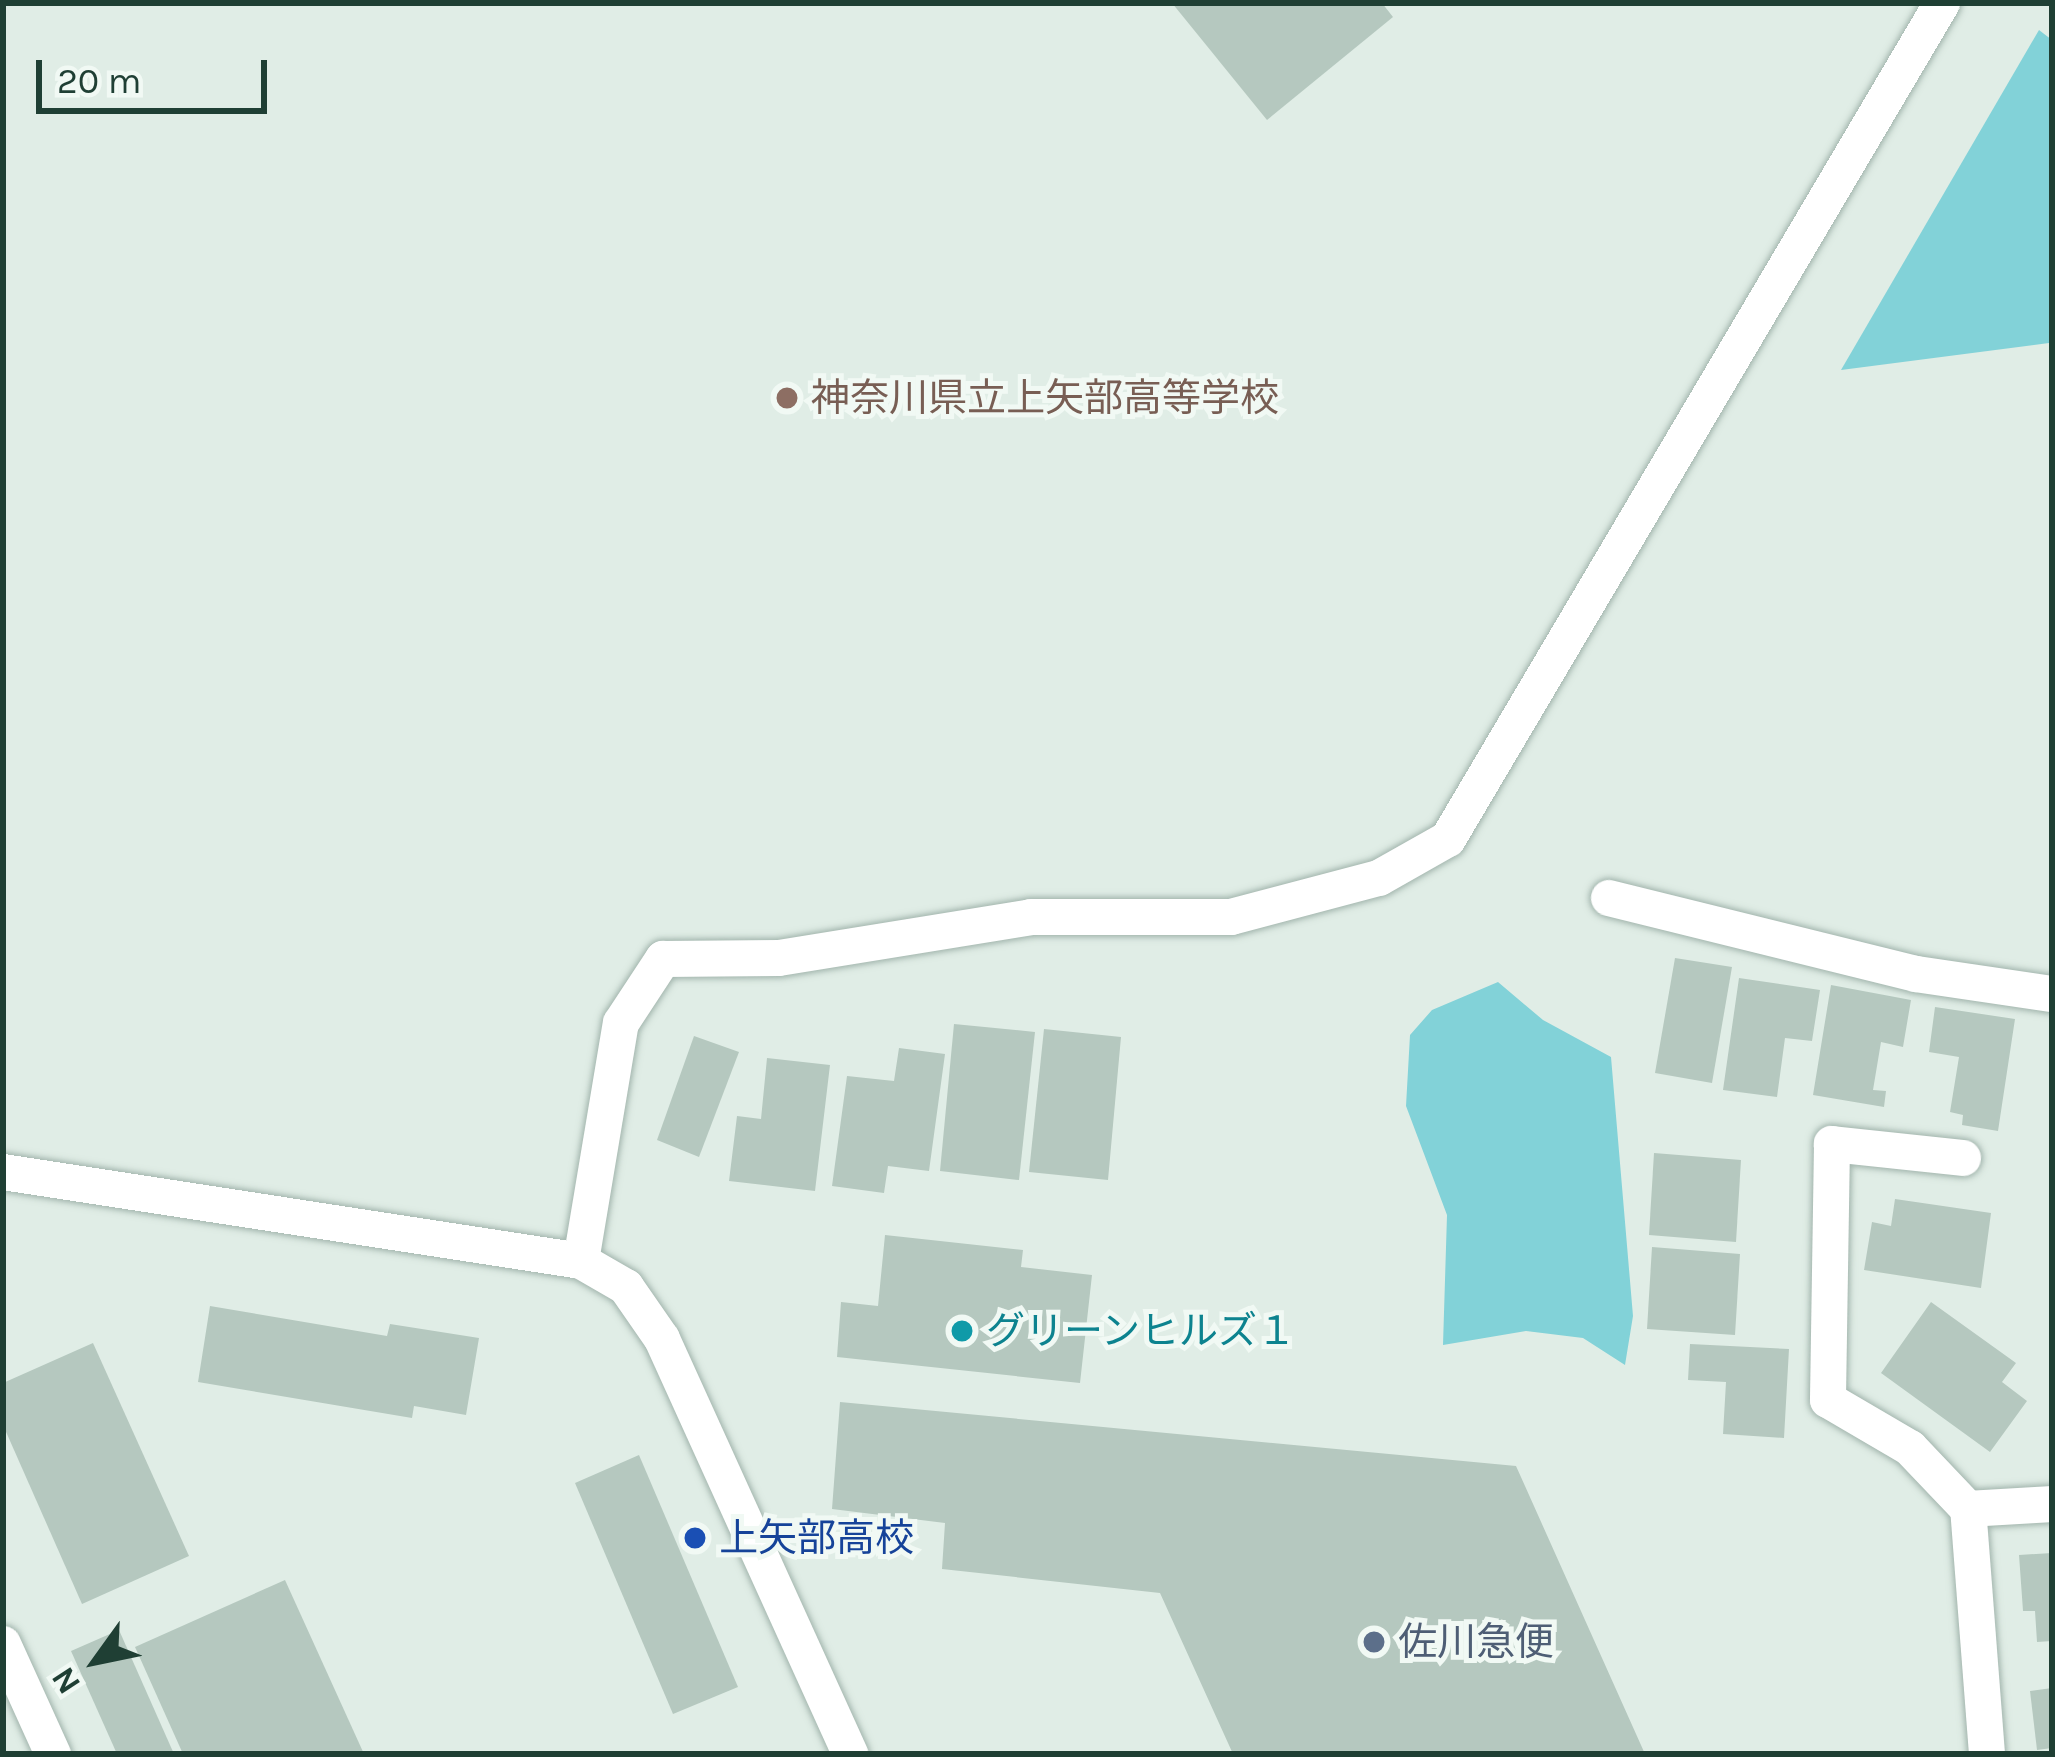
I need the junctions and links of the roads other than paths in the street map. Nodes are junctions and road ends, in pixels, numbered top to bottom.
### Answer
1 (1942, 3) edge
2 (1609, 898) dead end
3 (2052, 994) edge
4 (1963, 1158) dead end
5 (3, 1172) edge
6 (580, 1261) junction
7 (2052, 1504) edge
8 (1968, 1509) junction
9 (3, 1644) edge
10 (52, 1754) edge
11 (850, 1754) edge
12 (1987, 1754) edge

1 - 6 street
2 - 3 street
4 - 8 street
5 - 6 street
6 - 11 street
7 - 8 street
8 - 12 street
9 - 10 street

